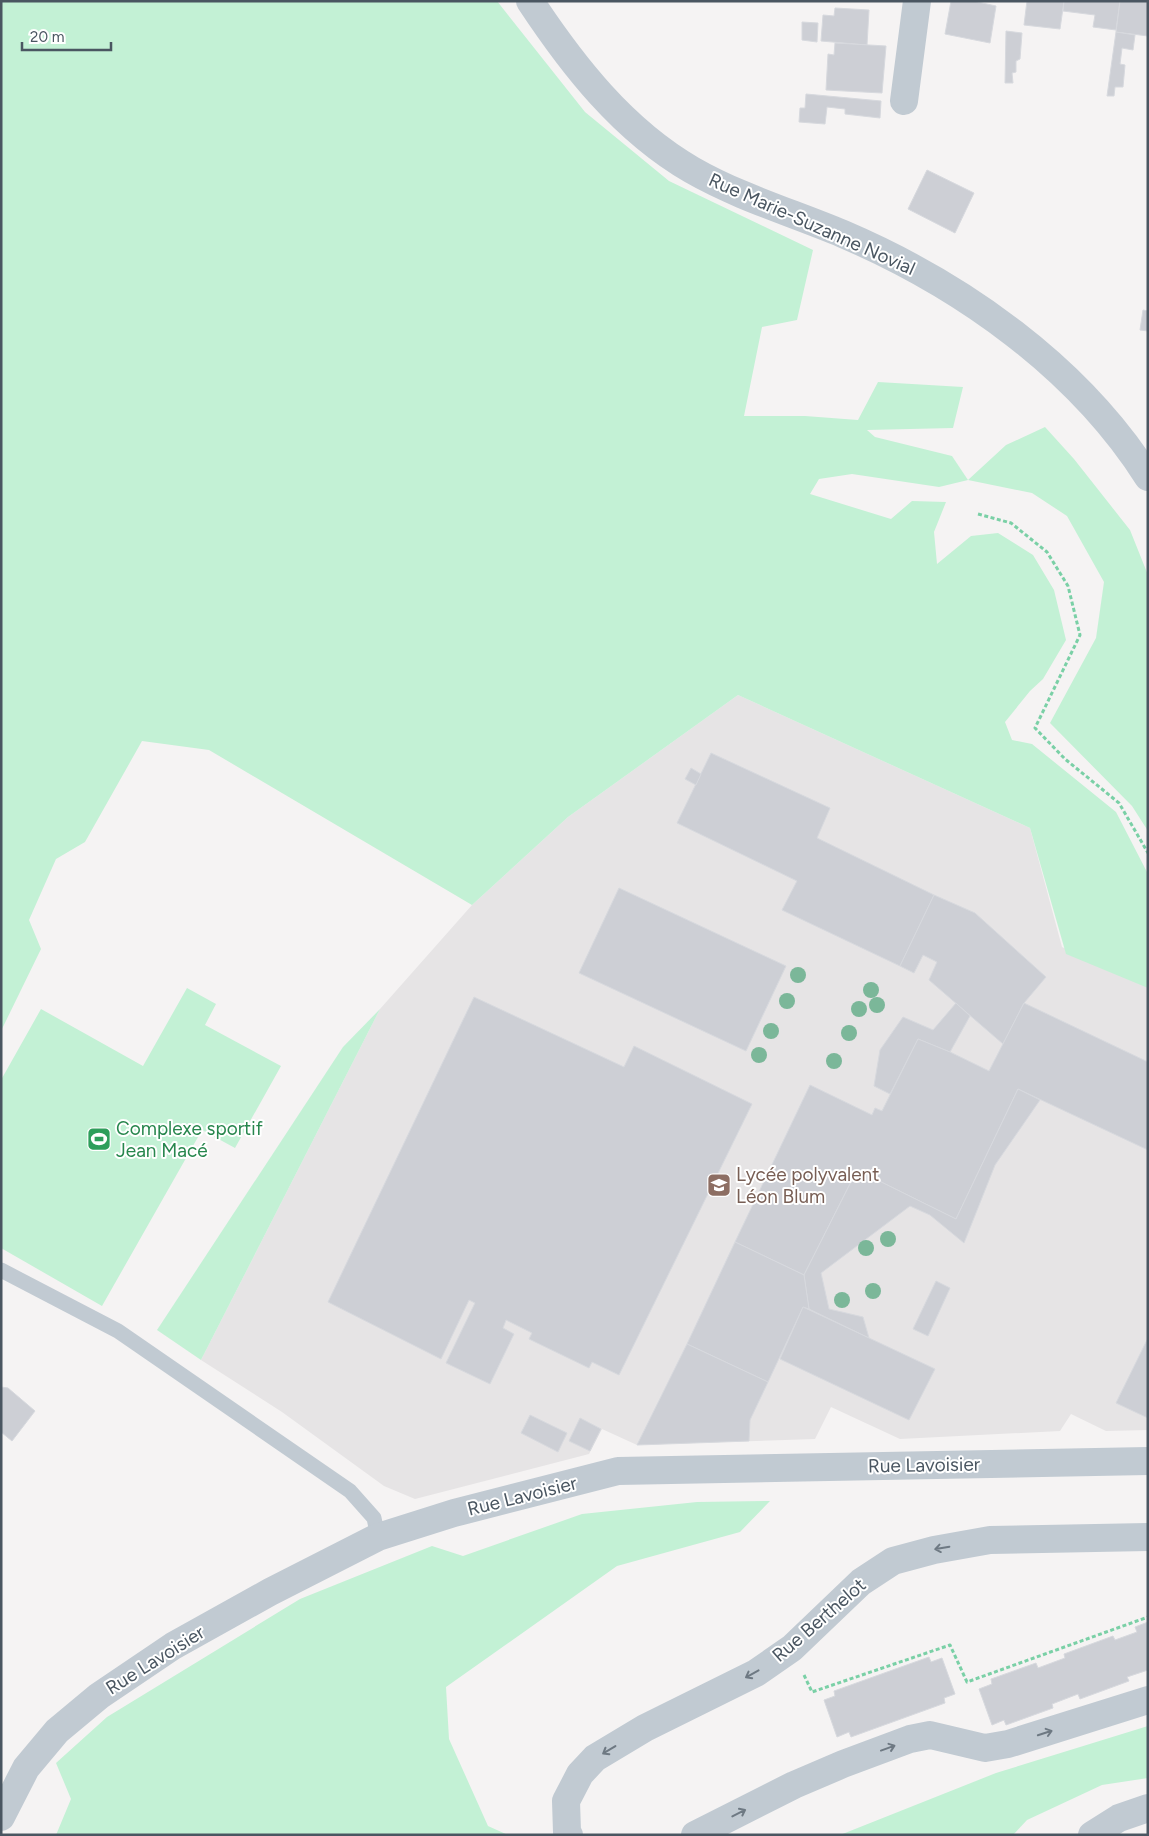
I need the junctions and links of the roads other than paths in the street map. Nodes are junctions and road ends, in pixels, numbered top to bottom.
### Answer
1 (530, 1) edge
2 (917, 1) edge
3 (904, 101) dead end
4 (1148, 477) edge
5 (1, 1270) edge
6 (1148, 1461) edge
7 (378, 1536) junction
8 (1148, 1537) edge
9 (1148, 1700) edge
10 (1148, 1808) edge
11 (1, 1817) edge
12 (569, 1835) edge
13 (696, 1835) edge
14 (1092, 1835) edge

1 - 4 street, Rue Marie-Suzanne Novial
2 - 3 street
5 - 7 lane
6 - 7 street, Rue Lavoisier
7 - 11 street, Rue Lavoisier
8 -> 12 street, Rue Berthelot
13 -> 9 street
10 - 14 street

